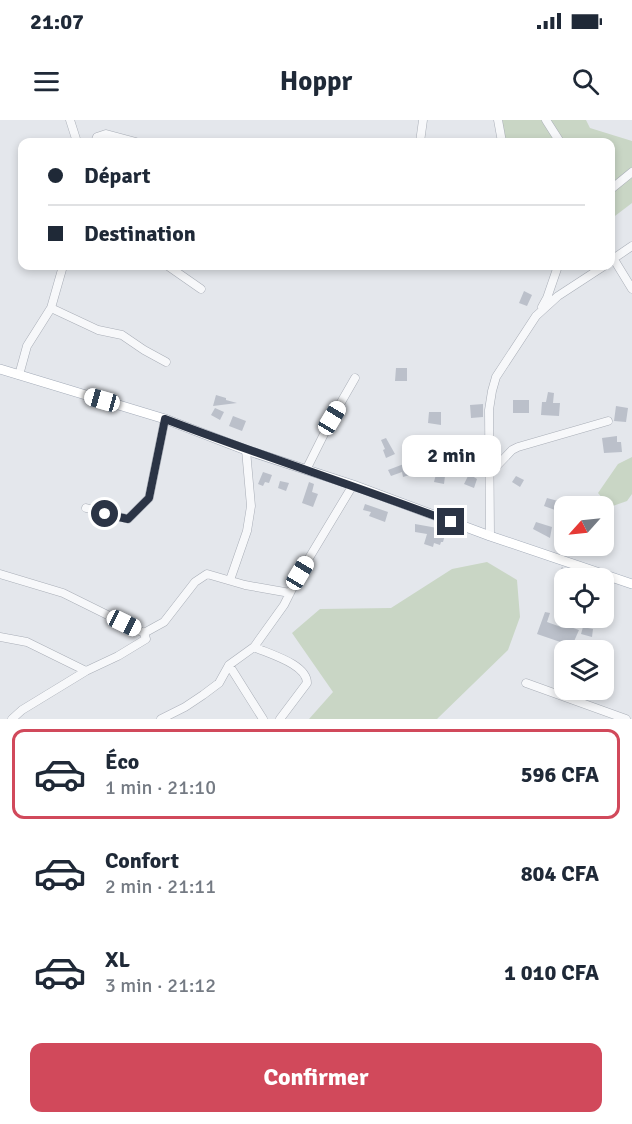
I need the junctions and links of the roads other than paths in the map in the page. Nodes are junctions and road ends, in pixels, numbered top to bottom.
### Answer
1 (70, 120) edge
2 (423, 120) edge
3 (498, 120) edge
4 (546, 120) edge
5 (76, 138) edge
6 (97, 138) edge
7 (121, 138) edge
8 (421, 138) edge
9 (501, 138) edge
10 (557, 138) edge
11 (632, 172) edge
12 (615, 186) edge
13 (632, 246) edge
14 (615, 256) edge
15 (615, 264) edge
16 (62, 270) edge
17 (174, 270) edge
18 (557, 270) edge
19 (597, 270) edge
20 (201, 289) dead end
21 (632, 289) edge
22 (51, 308) junction
23 (536, 316) junction
24 (166, 362) dead end
25 (0, 369) edge
26 (19, 375) junction
27 (355, 378) dead end
28 (165, 419) junction
29 (608, 421) dead end
30 (246, 450) junction
31 (306, 470) junction
32 (489, 473) junction
33 (353, 485) junction
34 (86, 508) dead end
35 (490, 536) junction
36 (0, 574) edge
37 (230, 580) junction
38 (632, 584) edge
39 (290, 593) junction
40 (144, 633) junction
41 (0, 637) edge
42 (254, 647) junction
43 (229, 664) junction
44 (86, 671) junction
45 (526, 683) dead end
46 (12, 719) edge
47 (161, 719) edge
48 (263, 719) edge
49 (280, 719) edge
50 (626, 719) edge

1 - 5 street
2 - 8 street
3 - 9 street
4 - 10 street
6 - 7 street
11 - 12 street
13 - 14 street
15 - 21 street
16 - 22 street
17 - 20 street
18 - 23 street
19 - 23 street
22 - 24 street
22 - 26 street
23 - 32 street
25 - 26 main road
26 - 28 main road
27 - 31 street
28 - 30 main road
28 - 34 street
29 - 32 street
30 - 31 main road
30 - 37 street
31 - 33 main road
32 - 35 street
33 - 35 main road
33 - 39 street
35 - 38 main road
36 - 40 street
37 - 39 street
37 - 40 street
39 - 42 street
40 - 44 street
41 - 44 street
42 - 43 street
42 - 49 street
43 - 47 street
43 - 48 street
44 - 46 street
45 - 50 street

